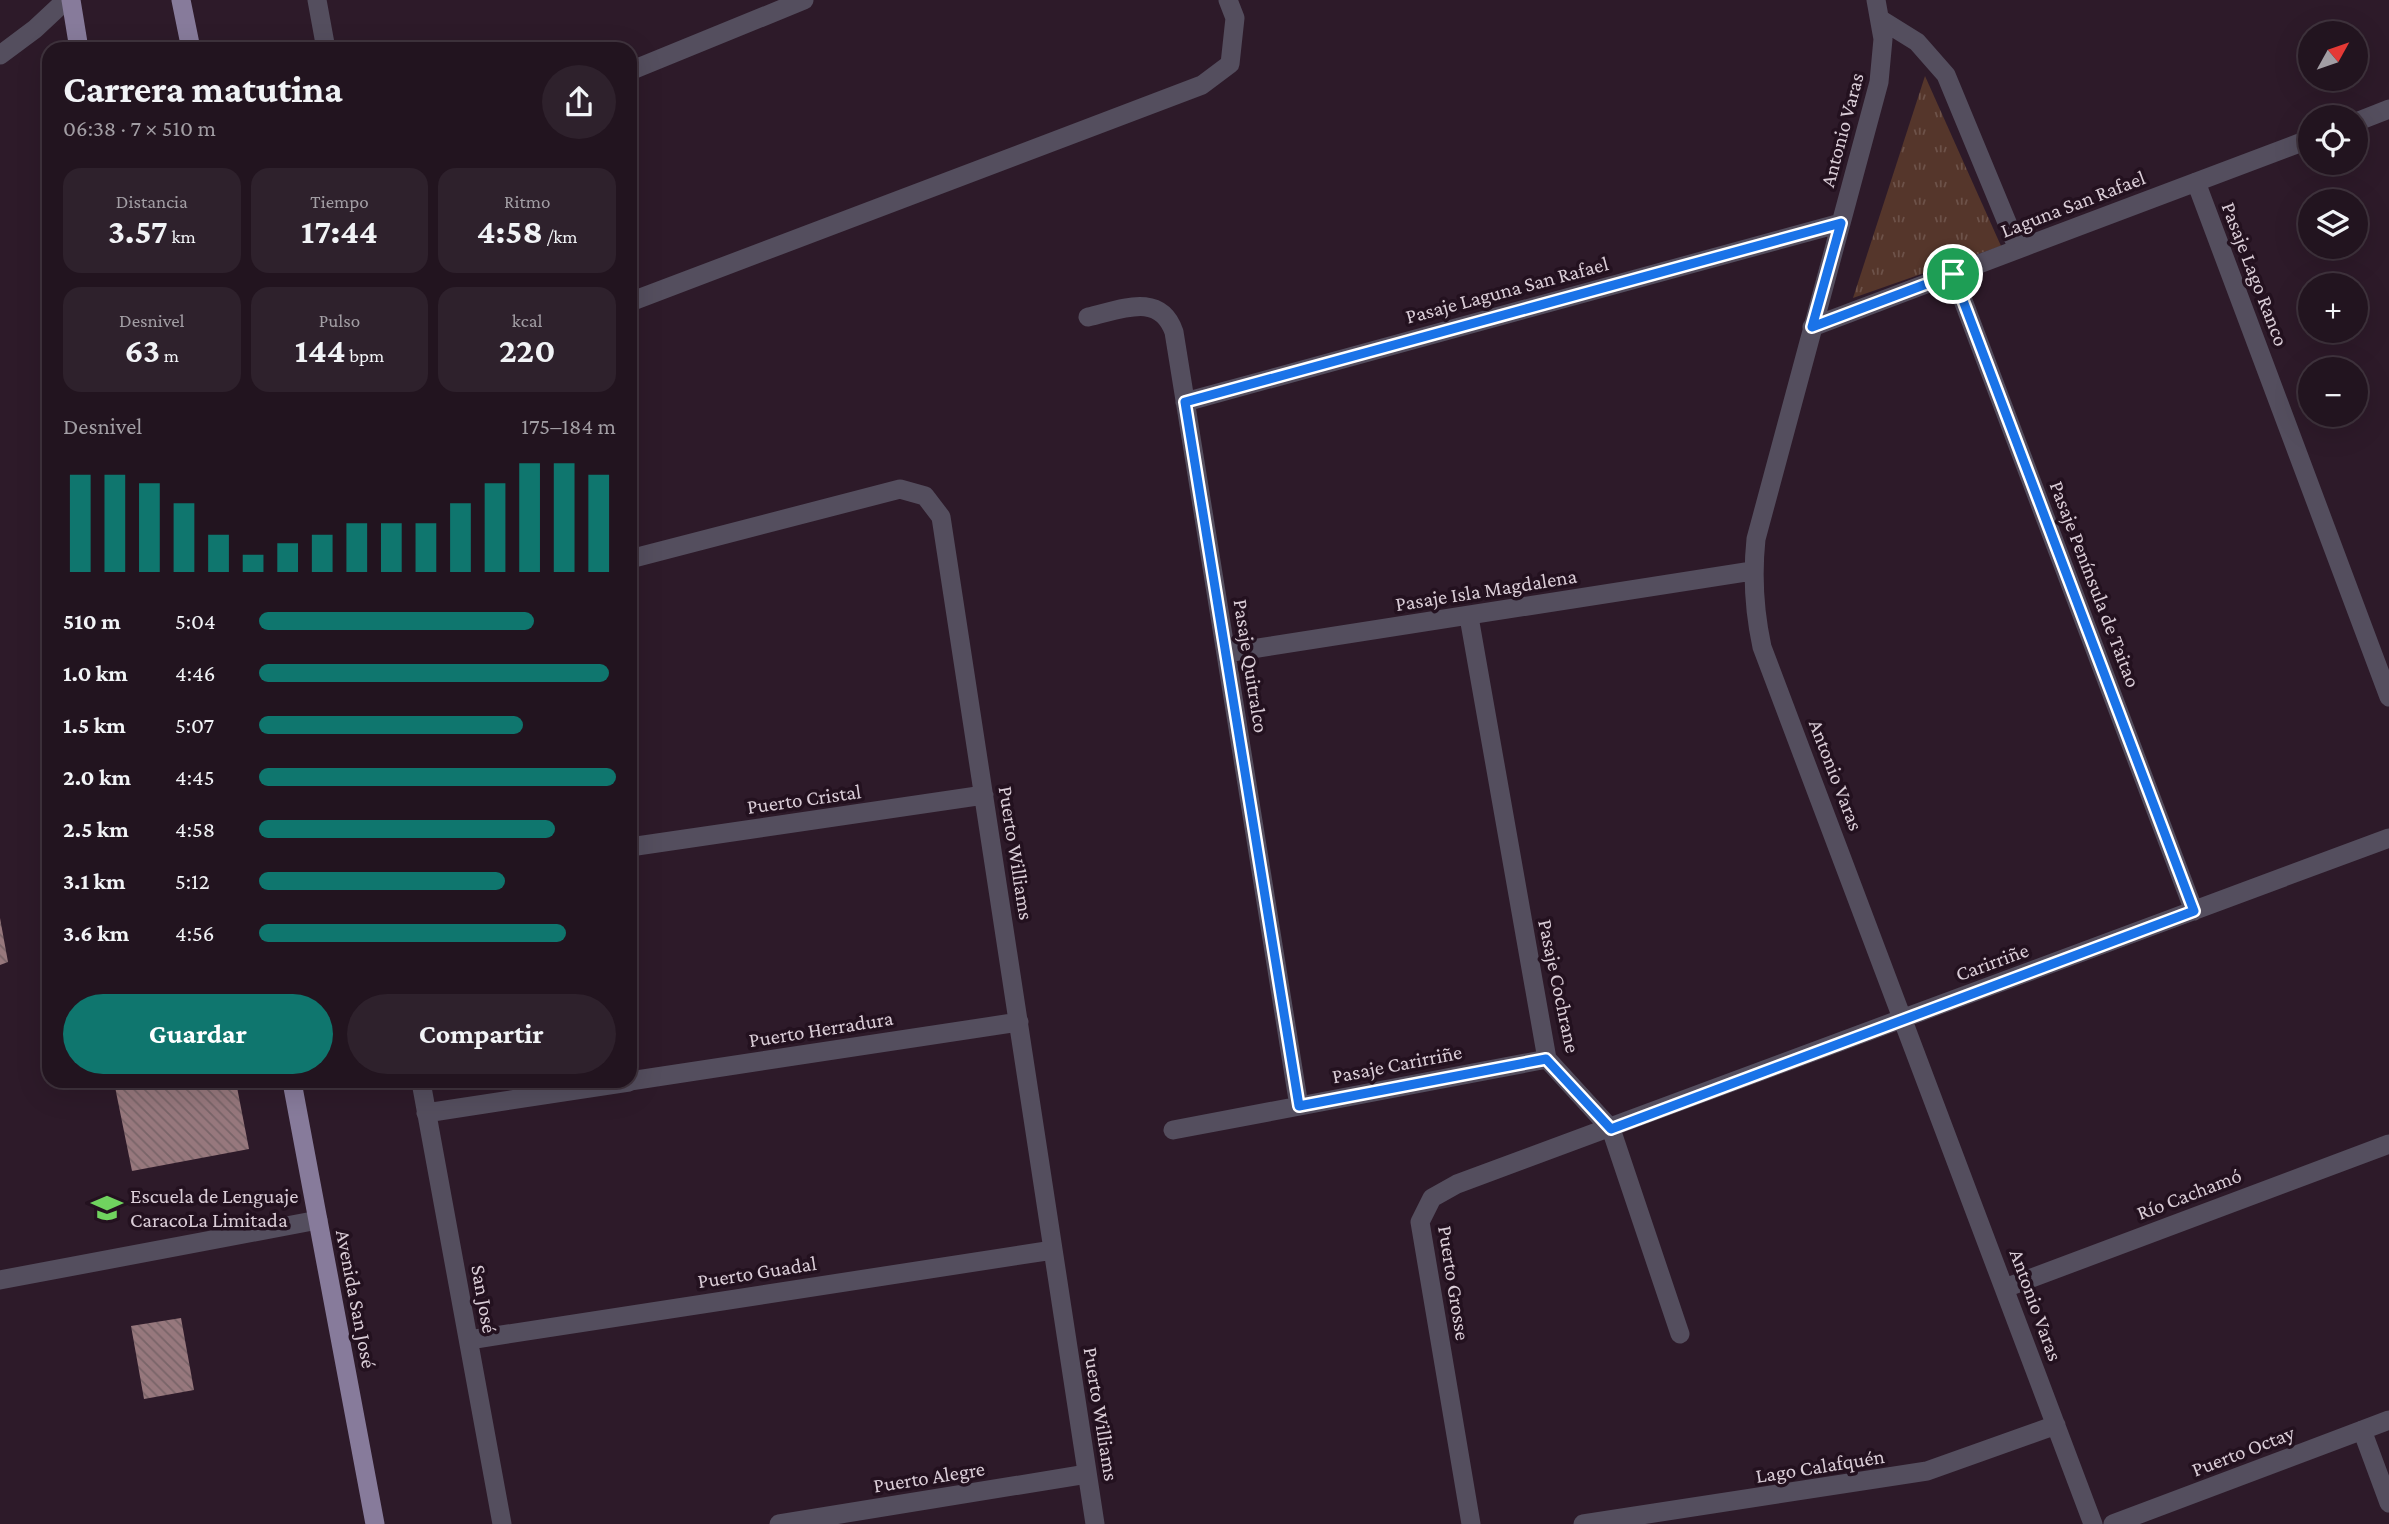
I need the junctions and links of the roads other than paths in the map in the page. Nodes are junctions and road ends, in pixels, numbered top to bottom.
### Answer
1 (68, 0) edge
2 (181, 0) edge
3 (317, 0) edge
4 (804, 0) edge
5 (1228, 0) edge
6 (1878, 9) edge
7 (77, 42) edge
8 (190, 42) edge
9 (325, 42) edge
10 (0, 55) edge
11 (637, 68) edge
12 (2389, 109) edge
13 (2368, 117) edge
14 (2298, 144) edge
15 (2196, 182) junction
16 (1841, 223) junction
17 (2018, 249) junction
18 (1953, 274) junction
19 (637, 299) edge
20 (1088, 317) dead end
21 (1812, 327) junction
22 (1185, 402) junction
23 (637, 557) edge
24 (1752, 571) junction
25 (1469, 617) junction
26 (1226, 653) junction
27 (2389, 697) edge
28 (984, 795) junction
29 (2389, 838) edge
30 (637, 846) edge
31 (2194, 911) junction
32 (1905, 1019) junction
33 (1019, 1022) junction
34 (1546, 1059) junction
35 (637, 1080) edge
36 (293, 1088) edge
37 (422, 1088) edge
38 (585, 1088) edge
39 (1299, 1106) junction
40 (426, 1113) junction
41 (1611, 1129) junction
42 (1173, 1130) dead end
43 (2389, 1143) edge
44 (318, 1220) junction
45 (1053, 1250) junction
46 (0, 1280) edge
47 (2005, 1287) junction
48 (1680, 1334) dead end
49 (469, 1340) junction
50 (2389, 1420) edge
51 (2056, 1425) junction
52 (2362, 1430) junction
53 (1087, 1475) junction
54 (2389, 1503) edge
55 (375, 1524) edge
56 (502, 1524) edge
57 (779, 1524) edge
58 (1095, 1524) edge
59 (1471, 1524) edge
60 (1583, 1524) edge
61 (2093, 1524) edge
62 (2113, 1524) edge

1 - 7 main road
1 - 10 street
2 - 8 main road
3 - 9 street
4 - 11 street
5 - 19 street
6 - 16 street, Antonio Varas
6 - 17 street, Antonio Varas
12 - 13 street
14 - 15 street, Laguna San Rafael
15 - 17 street, Laguna San Rafael
15 - 27 street, Pasaje Lago Ranco
16 - 21 street, Antonio Varas
16 - 22 street, Pasaje Laguna San Rafael
17 - 18 street, Laguna San Rafael
18 - 21 street, Laguna San Rafael
18 - 31 street, Pasaje Península de Taitao
20 - 22 street, Pasaje Quitralco
21 - 24 street, Antonio Varas
22 - 26 street, Pasaje Quitralco
23 - 28 street, Puerto Williams
24 - 25 street, Pasaje Isla Magdalena
24 - 32 street, Antonio Varas
25 - 26 street, Pasaje Isla Magdalena
25 - 34 street, Pasaje Cochrane
26 - 39 street, Pasaje Quitralco
28 - 30 street, Puerto Cristal
28 - 33 street, Puerto Williams
29 - 31 street, Carirriñe
31 - 32 street, Carirriñe
32 - 41 street, Carirriñe
32 - 47 street, Antonio Varas
33 - 35 street, Puerto Herradura
33 - 45 street, Puerto Williams
34 - 39 street, Pasaje Carirriñe
34 - 41 street, Pasaje Cochrane
36 - 44 main road, Avenida San José
37 - 40 street, San José
38 - 40 street, Puerto Herradura
39 - 42 street, Pasaje Carirriñe
40 - 49 street, San José
41 - 48 street, Pasaje Cochrane
41 - 59 street, Puerto Grosse
43 - 47 street, Río Cachamó
44 - 46 street
44 - 55 main road, Avenida San José
45 - 49 street, Puerto Guadal
45 - 53 street, Puerto Williams
47 - 51 street, Antonio Varas
49 - 56 street, San José
50 - 52 street, Puerto Octay
51 - 60 street, Lago Calafquén
51 - 61 street, Antonio Varas
52 - 54 street
52 - 62 street, Puerto Octay
53 - 57 street, Puerto Alegre
53 - 58 street, Puerto Williams

